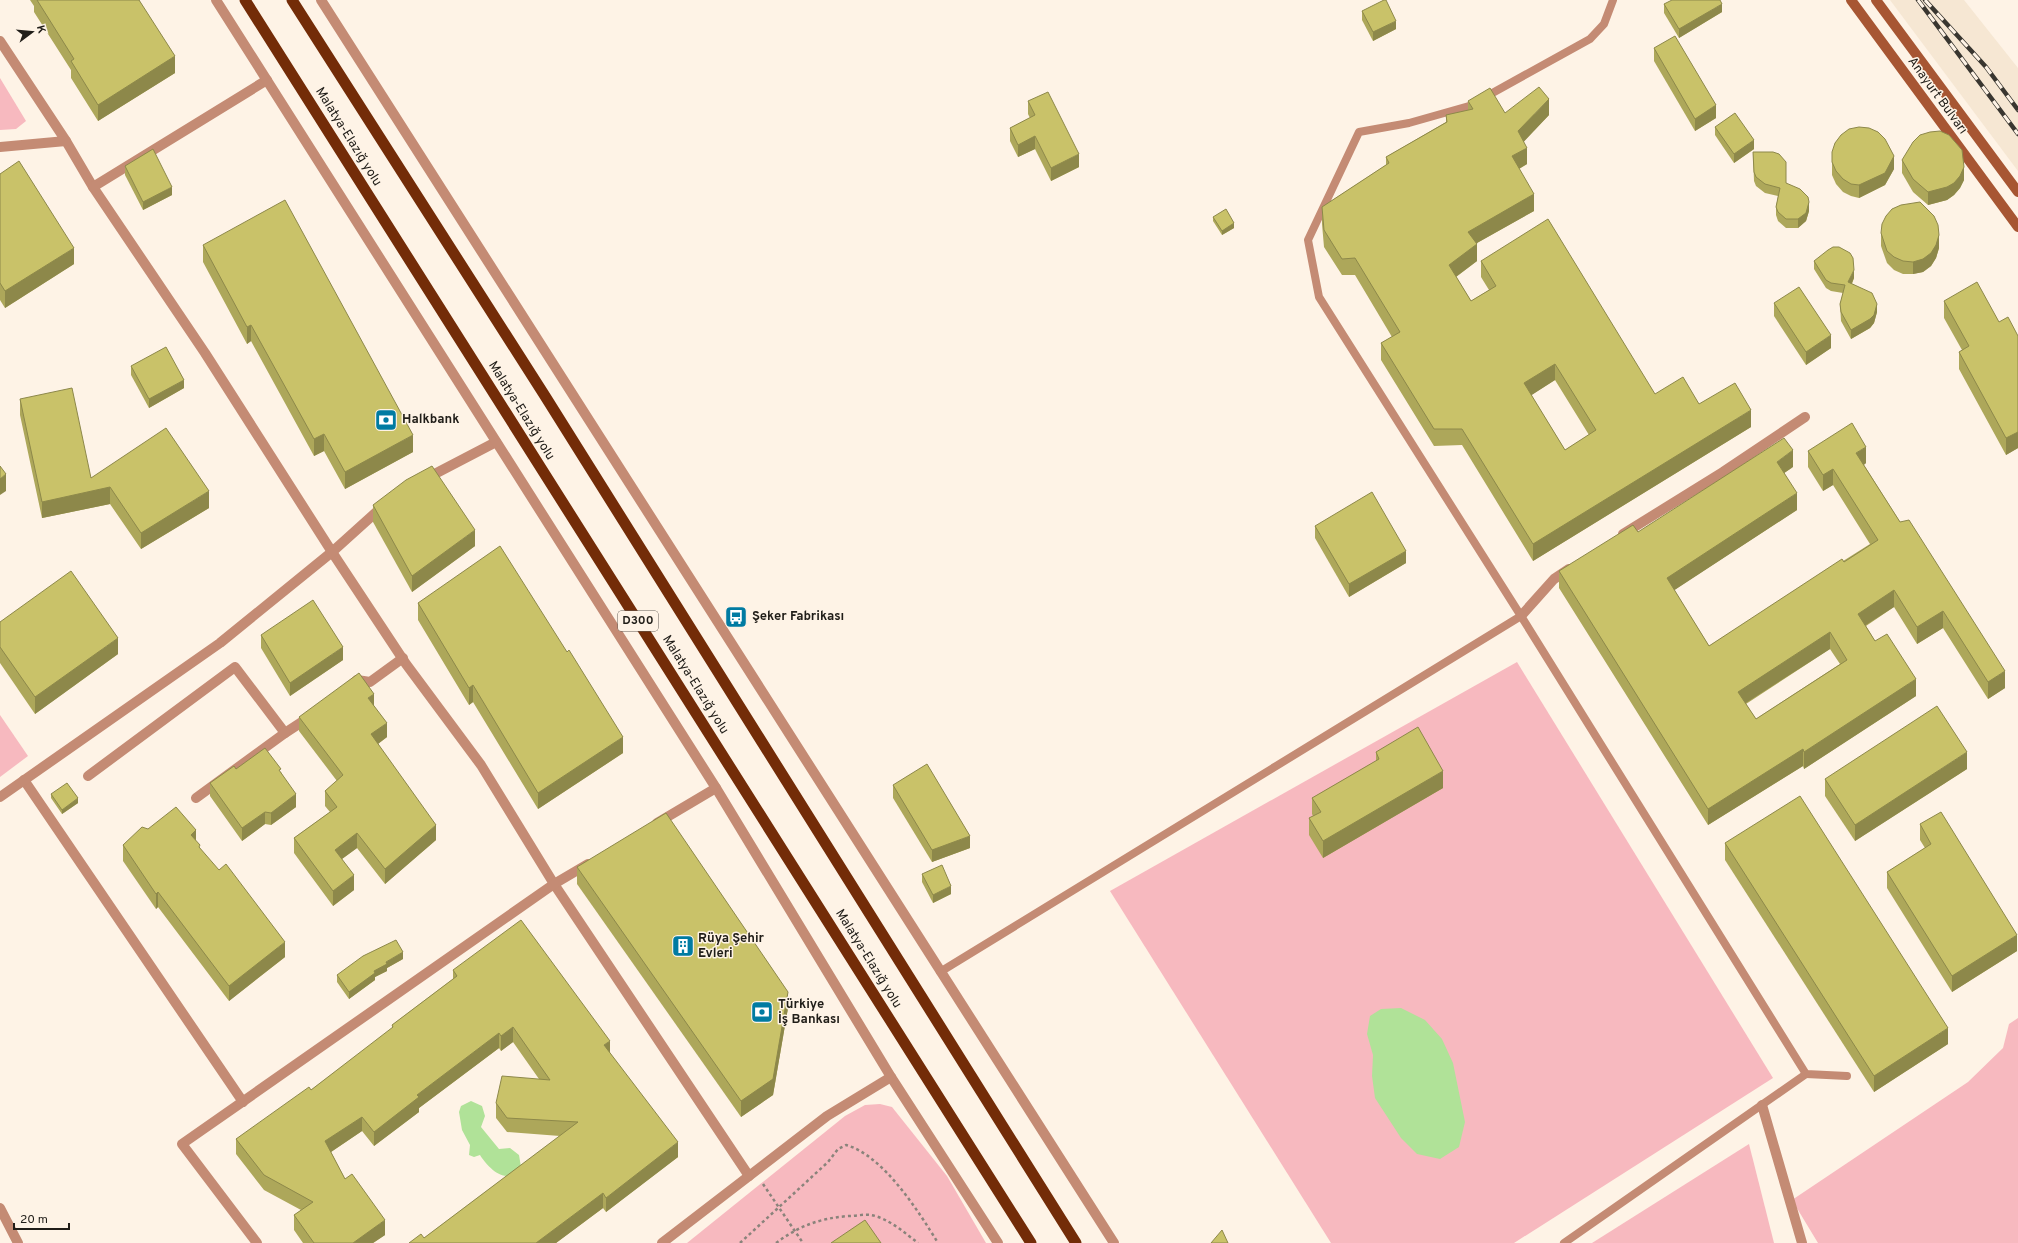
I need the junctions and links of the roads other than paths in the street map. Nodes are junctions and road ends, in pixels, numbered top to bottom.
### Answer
1 (216, 0) edge
2 (245, 0) edge
3 (292, 0) edge
4 (321, 0) edge
5 (1613, 0) edge
6 (1851, 0) edge
7 (1876, 0) edge
8 (0, 41) edge
9 (267, 80) junction
10 (66, 141) junction
11 (0, 147) edge
12 (93, 187) junction
13 (2018, 192) edge
14 (2018, 227) edge
15 (1805, 417) dead end
16 (496, 442) junction
17 (416, 484) edge
18 (391, 500) edge
19 (1616, 539) edge
20 (332, 552) junction
21 (1579, 563) edge
22 (1521, 616) junction
23 (403, 658) junction
24 (346, 689) edge
25 (319, 710) edge
26 (285, 733) junction
27 (88, 776) dead end
28 (24, 780) junction
29 (716, 788) junction
30 (0, 797) edge
31 (196, 798) dead end
32 (648, 828) edge
33 (594, 860) edge
34 (554, 884) junction
35 (940, 972) junction
36 (1806, 1074) junction
37 (891, 1076) junction
38 (1847, 1076) dead end
39 (243, 1102) junction
40 (1762, 1105) junction
41 (752, 1174) junction
42 (0, 1208) edge
43 (2, 1220) edge
44 (18, 1243) edge
45 (256, 1243) edge
46 (662, 1243) edge
47 (998, 1243) edge
48 (1031, 1243) edge
49 (1076, 1243) edge
50 (1114, 1243) edge
51 (1564, 1243) edge
52 (1802, 1243) edge

1 - 9 street
2 - 48 highway, Malatya-Elazığ yolu / D300
3 - 49 highway, Malatya-Elazığ yolu / D300
4 - 35 street
5 - 22 lane
6 - 14 main road, Anayurt Bulvarı
7 - 13 main road, Anayurt Bulvarı
8 - 10 street
9 - 12 street
9 - 16 street
10 - 11 street
10 - 12 street
12 - 20 street
15 - 19 street
16 - 17 street
16 - 29 street
18 - 20 street
20 - 23 street
20 - 28 street
21 - 22 street
22 - 35 lane
22 - 36 lane
23 - 24 street
23 - 34 street
25 - 26 street
26 - 27 street
26 - 31 street
28 - 30 street
28 - 39 street
29 - 32 street
29 - 37 street
33 - 34 street
34 - 39 street
34 - 41 street
35 - 50 street
36 - 38 lane
36 - 40 lane
37 - 41 street
37 - 47 street
39 - 45 street
40 - 51 lane
40 - 52 street
41 - 46 street
42 - 43 street
43 - 44 street

